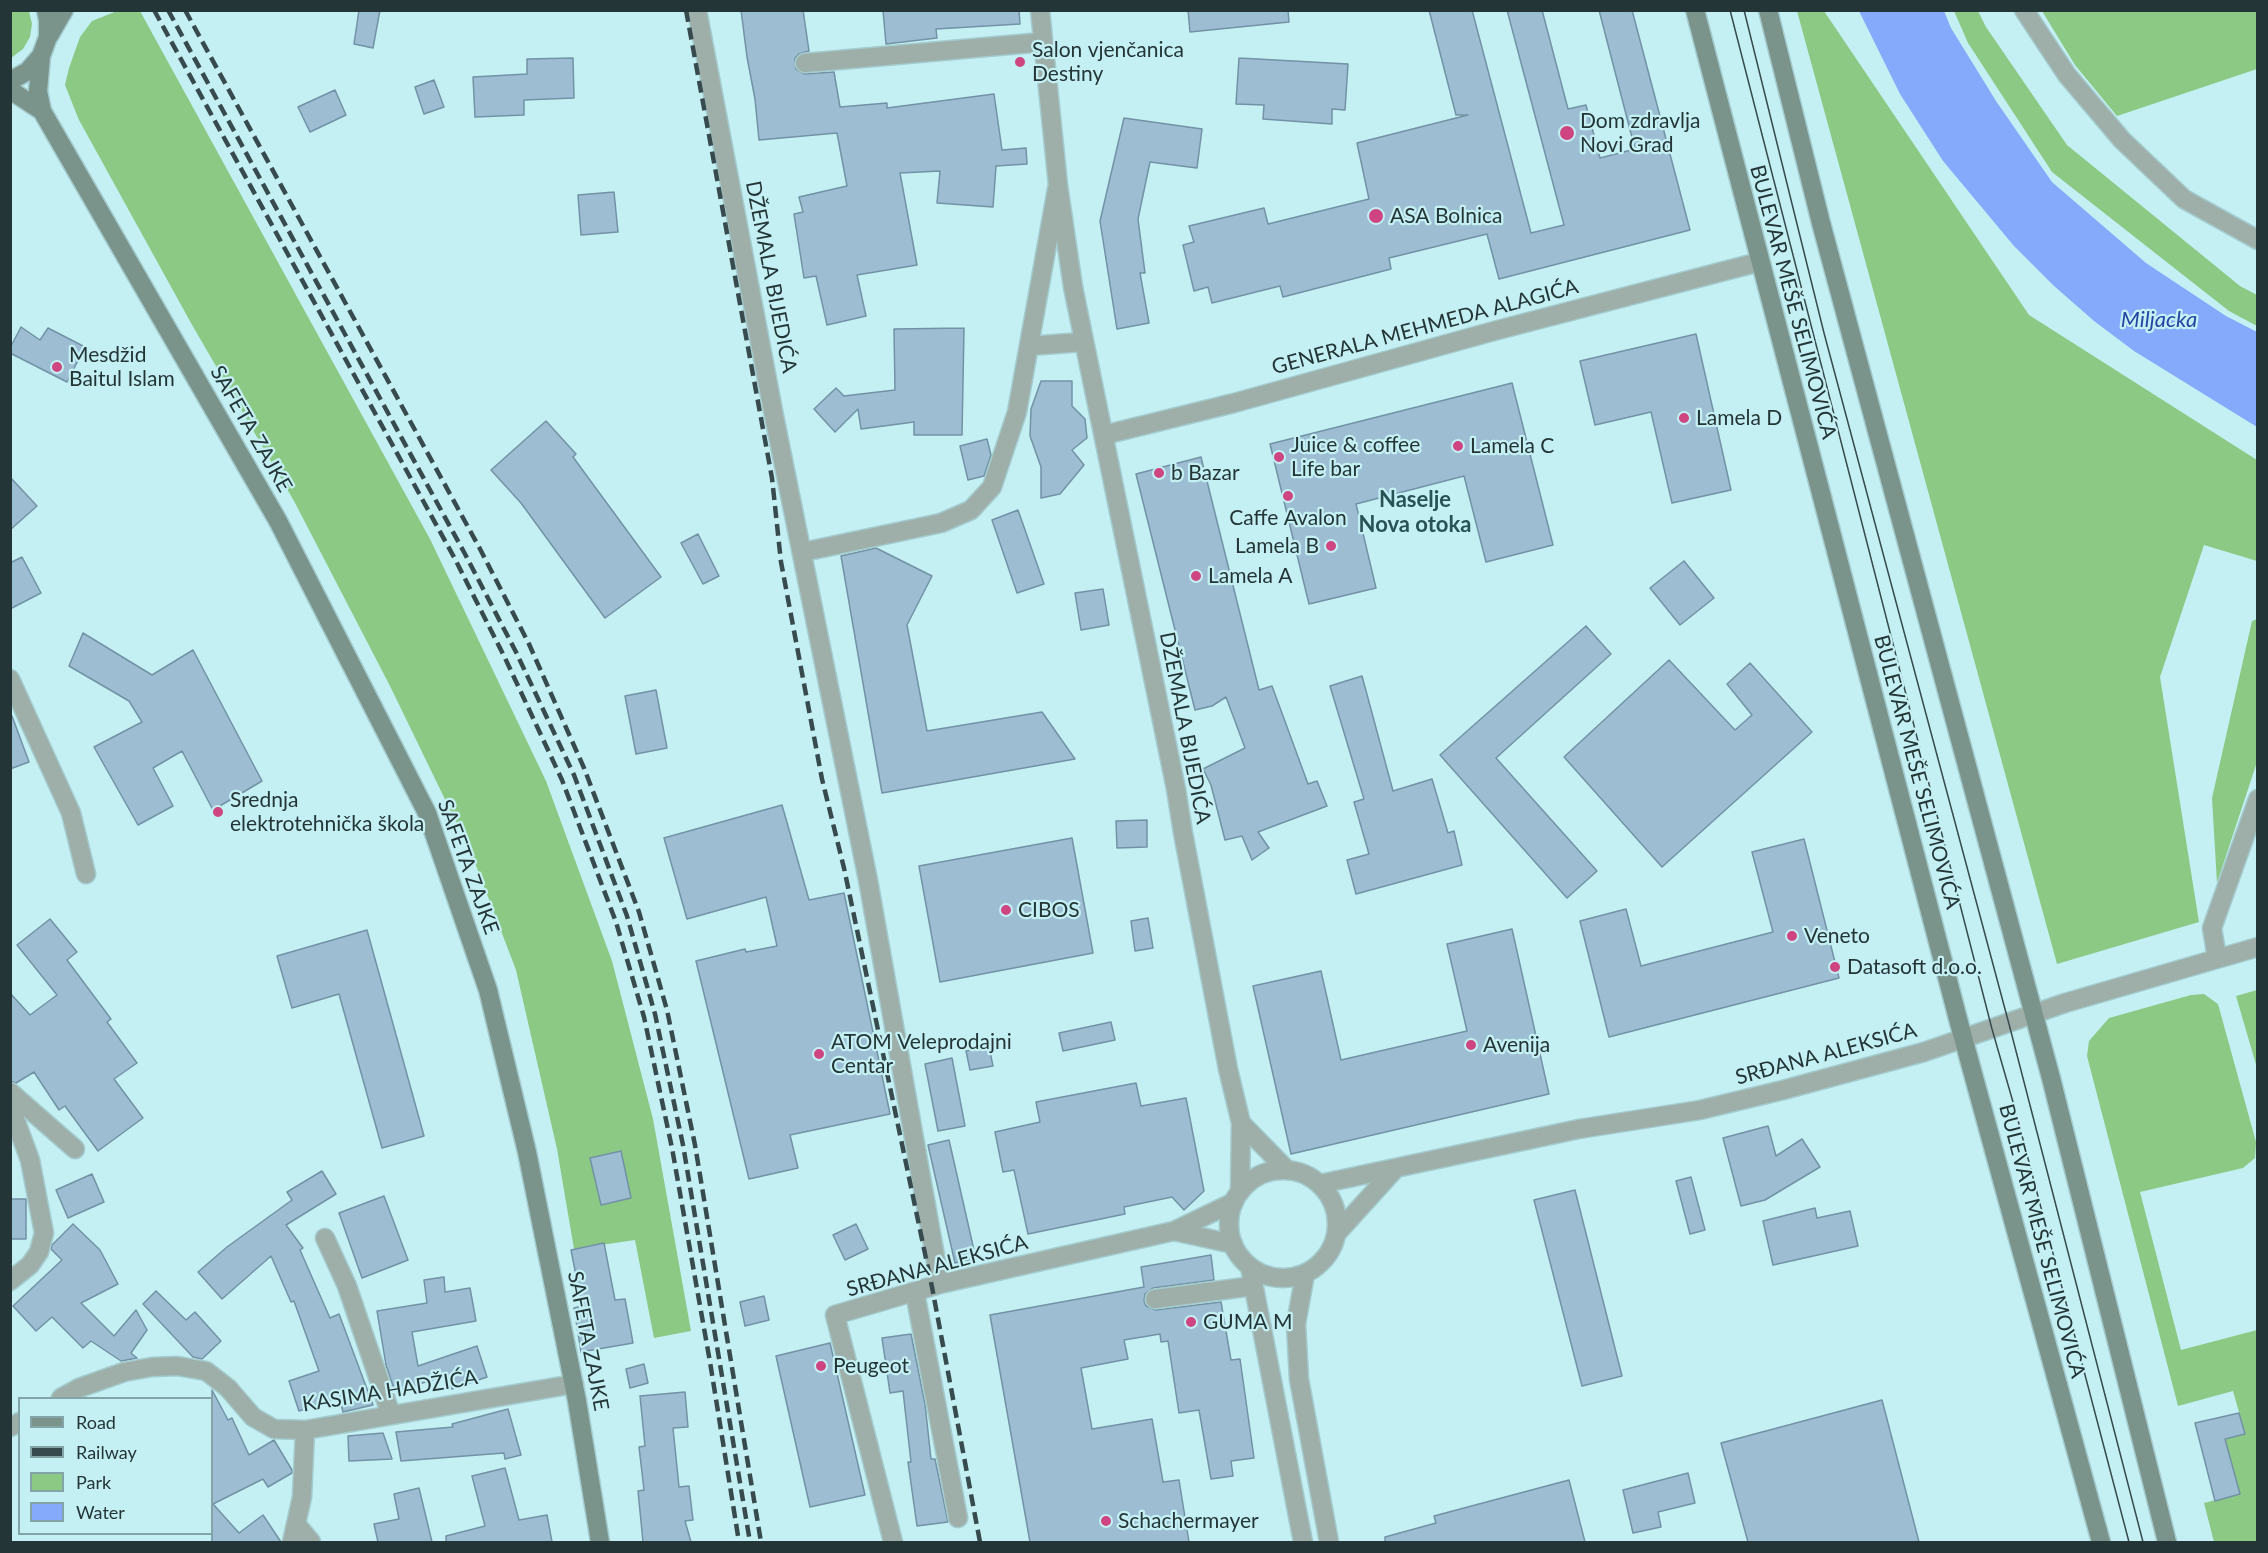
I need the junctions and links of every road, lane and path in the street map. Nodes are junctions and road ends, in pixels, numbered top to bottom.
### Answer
1 (46, 10) edge
2 (64, 10) edge
3 (697, 10) edge
4 (1040, 10) edge
5 (1695, 10) edge
6 (1768, 10) edge
7 (2024, 10) edge
8 (48, 37) junction
9 (1043, 42) junction
10 (41, 56) junction
11 (805, 63) dead end
12 (10, 81) edge
13 (10, 90) edge
14 (42, 111) junction
15 (1058, 185) junction
16 (2258, 240) edge
17 (1759, 262) junction
18 (1083, 342) junction
19 (1029, 346) junction
20 (1104, 435) junction
21 (802, 552) junction
22 (10, 679) edge
23 (2258, 799) edge
24 (86, 874) dead end
25 (2258, 947) edge
26 (2217, 958) junction
27 (2034, 1015) junction
28 (1963, 1040) junction
29 (10, 1092) edge
30 (10, 1106) edge
31 (1241, 1123) junction
32 (75, 1149) dead end
33 (1396, 1168) junction
34 (1287, 1170) junction
35 (1320, 1184) junction
36 (1237, 1197) junction
37 (1174, 1232) junction
38 (1337, 1233) junction
39 (325, 1238) dead end
40 (1233, 1244) junction
41 (1250, 1267) junction
42 (1305, 1274) junction
43 (10, 1281) edge
44 (940, 1284) junction
45 (1253, 1286) junction
46 (915, 1293) junction
47 (1155, 1299) dead end
48 (574, 1384) junction
49 (63, 1397) edge
50 (391, 1415) junction
51 (305, 1430) junction
52 (958, 1518) dead end
53 (295, 1534) edge
54 (311, 1542) edge
55 (600, 1542) edge
56 (893, 1542) edge
57 (1304, 1542) edge
58 (1329, 1542) edge
59 (2101, 1542) edge
60 (2167, 1542) edge

1 - 8 main road
2 - 8 main road
3 - 21 street, DŽEMALA BIJEDIĆA
4 - 9 street, DŽEMALA BIJEDIĆA
5 - 17 main road, BULEVAR MEŠE SELIMOVIĆA
6 - 27 main road
7 - 16 street
8 - 10 main road
9 - 11 street
9 - 15 street, DŽEMALA BIJEDIĆA
10 - 12 main road
10 - 14 main road, SAFETA ZAJKE
13 - 14 main road, SAFETA ZAJKE
14 - 48 main road, SAFETA ZAJKE
15 - 18 street, DŽEMALA BIJEDIĆA
15 - 19 street, DŽEMALA BIJEDIĆA
17 - 20 street, GENERALA MEHMEDA ALAGIĆA
17 - 28 main road, BULEVAR MEŠE SELIMOVIĆA
18 - 19 street
18 - 20 street, DŽEMALA BIJEDIĆA
19 - 21 street, DŽEMALA BIJEDIĆA
20 - 31 street, DŽEMALA BIJEDIĆA
21 - 44 street, DŽEMALA BIJEDIĆA
22 - 24 street
23 - 26 street
25 - 26 street, SRĐANA ALEKSIĆA
26 - 27 street, SRĐANA ALEKSIĆA
27 - 28 street, SRĐANA ALEKSIĆA
27 - 60 main road
28 - 33 street, SRĐANA ALEKSIĆA
28 - 59 main road, BULEVAR MEŠE SELIMOVIĆA
29 - 32 street
30 - 43 street
31 - 34 street
31 - 36 street, DŽEMALA BIJEDIĆA
33 - 35 street, SRĐANA ALEKSIĆA
33 - 38 street
34 - 35 street
34 - 36 street
35 - 38 street
36 - 37 street, SRĐANA ALEKSIĆA
36 - 40 street
37 - 40 street, SRĐANA ALEKSIĆA
37 - 44 street, SRĐANA ALEKSIĆA
38 - 42 street
39 - 50 street
40 - 41 street
41 - 42 street
41 - 45 street
42 - 58 street
44 - 46 street, SRĐANA ALEKSIĆA
45 - 47 street
45 - 57 street
46 - 52 street
46 - 56 street, SRĐANA ALEKSIĆA
48 - 50 street, KASIMA HADŽIĆA
48 - 55 main road, SAFETA ZAJKE
49 - 51 street, KASIMA HADŽIĆA
50 - 51 street, KASIMA HADŽIĆA
51 - 53 street
53 - 54 street

